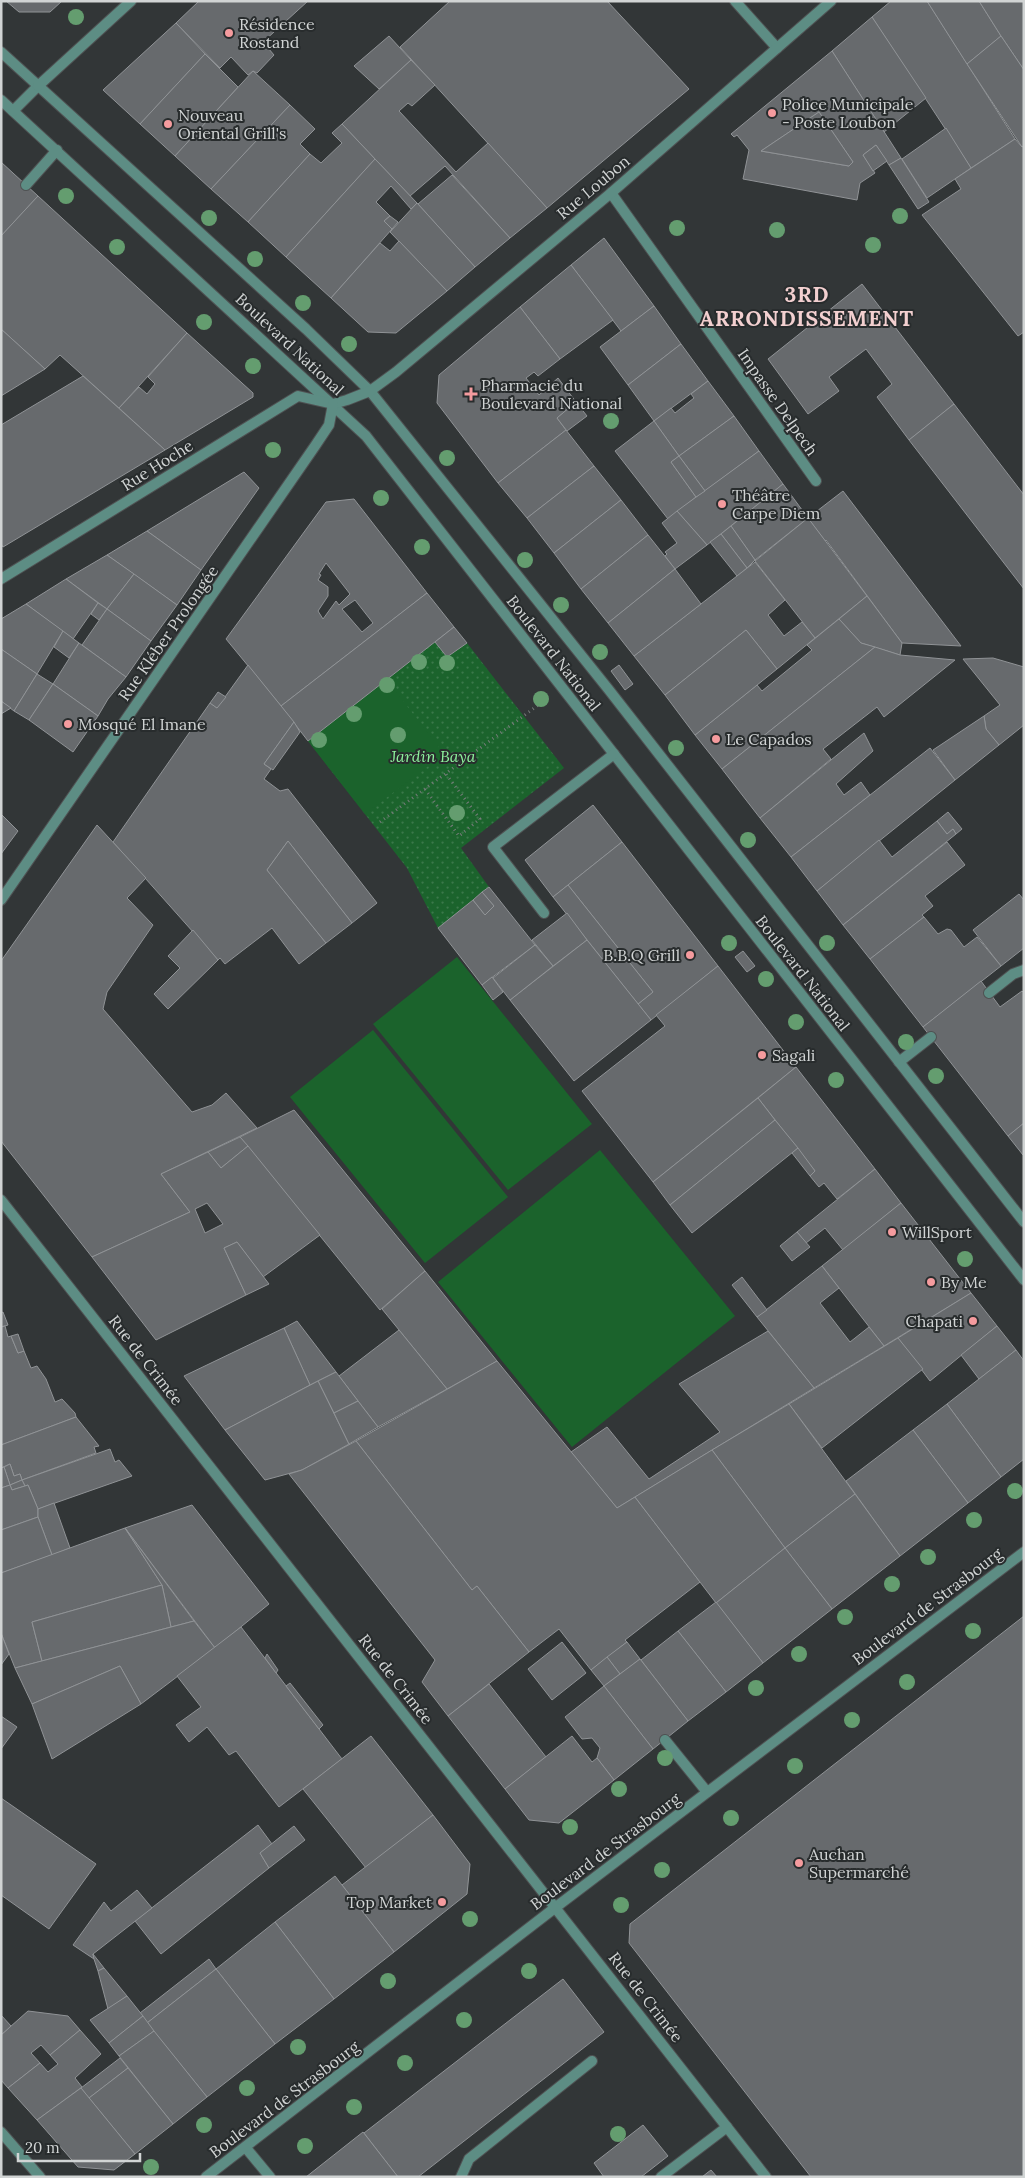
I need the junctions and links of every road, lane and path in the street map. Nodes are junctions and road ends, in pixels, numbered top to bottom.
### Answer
1 (131, 1) edge
2 (734, 1) edge
3 (831, 1) edge
4 (777, 48) junction
5 (1, 52) edge
6 (38, 86) junction
7 (1, 100) edge
8 (13, 111) junction
9 (56, 150) junction
10 (26, 185) dead end
11 (611, 193) junction
12 (370, 391) junction
13 (333, 404) junction
14 (816, 481) dead end
15 (1, 579) edge
16 (562, 687) junction
17 (614, 754) junction
18 (446, 774) junction
19 (425, 789) junction
20 (380, 822) dead end
21 (1, 900) edge
22 (544, 912) dead end
23 (1024, 970) edge
24 (989, 993) dead end
25 (931, 1037) dead end
26 (899, 1062) junction
27 (1, 1200) edge
28 (1024, 1222) edge
29 (1024, 1280) edge
30 (1024, 1552) edge
31 (664, 1740) dead end
32 (707, 1792) junction
33 (556, 1906) junction
34 (592, 2060) dead end
35 (727, 2127) junction
36 (1, 2132) edge
37 (246, 2148) junction
38 (40, 2177) edge
39 (206, 2177) edge
40 (270, 2177) edge
41 (461, 2177) edge
42 (661, 2177) edge
43 (766, 2177) edge

1 - 6 street
2 - 4 street
3 - 4 street, Rue Loubon
4 - 11 street, Rue Loubon
5 - 6 street, Boulevard National
6 - 8 street
6 - 12 street, Boulevard National
7 - 8 street, Boulevard National
8 - 9 street, Boulevard National
9 - 10 street
9 - 13 street, Boulevard National
11 - 12 street, Rue Loubon
11 - 14 street, Impasse Delpech
12 - 13 street, Rue Loubon
12 - 26 street, Boulevard National
13 - 15 street, Rue Hoche
13 - 16 street, Boulevard National
13 - 21 street, Rue Kléber Prolongée
16 - 17 street, Boulevard National
16 - 18 path
17 - 22 street
17 - 29 street, Boulevard National
18 - 19 path
18 - 19 path
19 - 20 path
23 - 24 street
25 - 26 street
26 - 28 street, Boulevard National
27 - 33 street, Rue de Crimée
30 - 32 street, Boulevard de Strasbourg
31 - 32 street
32 - 33 street, Boulevard de Strasbourg
33 - 35 street, Rue de Crimée
33 - 37 street, Boulevard de Strasbourg
34 - 41 street
35 - 42 street
35 - 43 street, Rue de Crimée
36 - 38 street
37 - 39 street, Boulevard de Strasbourg
37 - 40 street

